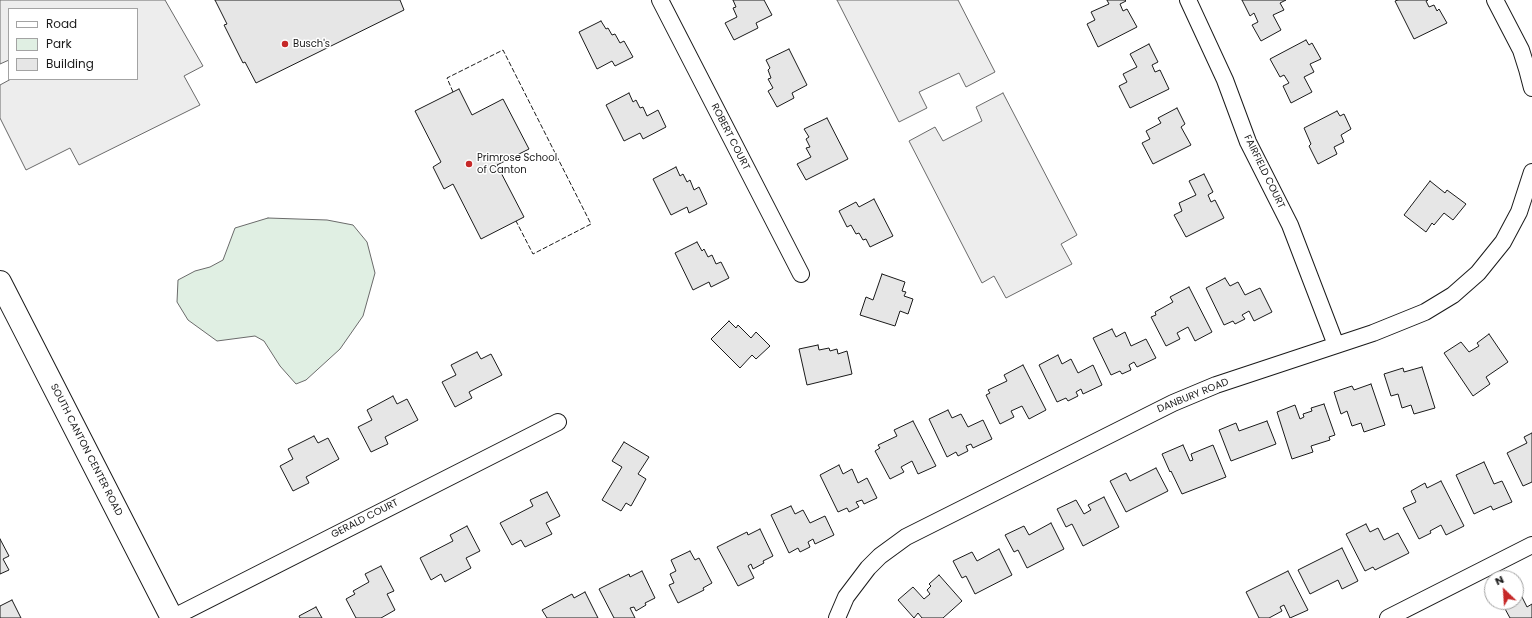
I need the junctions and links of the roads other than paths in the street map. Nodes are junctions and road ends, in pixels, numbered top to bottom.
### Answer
1 (660, 0) edge
2 (1188, 0) edge
3 (1495, 0) edge
4 (1532, 88) edge
5 (1532, 172) edge
6 (801, 274) dead end
7 (0, 282) edge
8 (1336, 345) junction
9 (558, 422) dead end
10 (1532, 545) edge
11 (172, 618) edge
12 (837, 618) edge
13 (1388, 618) edge

1 - 6 street, ROBERT COURT
2 - 8 street, FAIRFIELD COURT
3 - 4 street
5 - 8 street, DANBURY ROAD
7 - 11 main road, SOUTH CANTON CENTER ROAD
8 - 12 street, DANBURY ROAD
9 - 11 street, GERALD COURT
10 - 13 street

